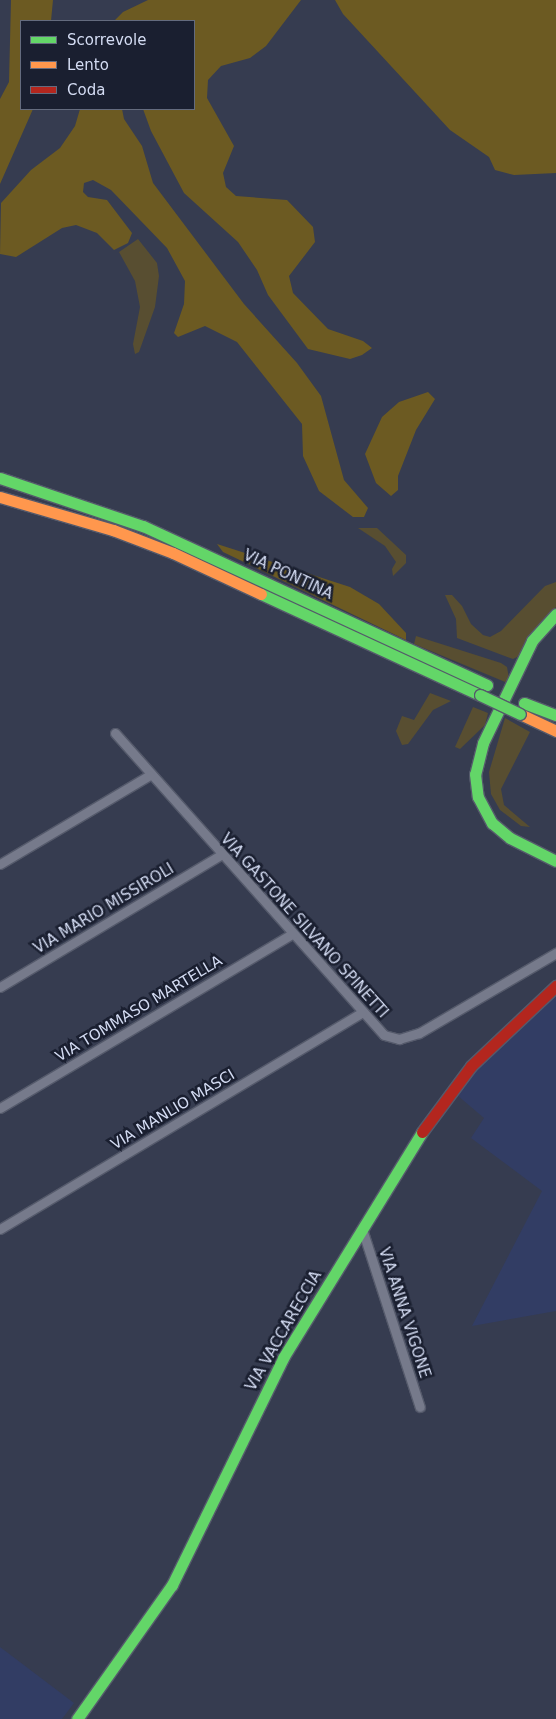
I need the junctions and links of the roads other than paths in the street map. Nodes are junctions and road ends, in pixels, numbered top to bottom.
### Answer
1 (0, 478) edge
2 (0, 498) edge
3 (556, 614) edge
4 (522, 708) junction
5 (556, 717) edge
6 (556, 731) edge
7 (115, 733) dead end
8 (150, 775) junction
9 (222, 854) junction
10 (556, 861) edge
11 (0, 864) edge
12 (292, 934) junction
13 (556, 953) edge
14 (556, 986) edge
15 (0, 987) edge
16 (361, 1013) junction
17 (0, 1108) edge
18 (362, 1229) junction
19 (0, 1230) edge
20 (420, 1407) dead end
21 (78, 1719) edge

1 - 4 main road, VIA PONTINA
2 - 4 main road, VIA PONTINA, bridge
3 - 10 main road
4 - 5 main road
4 - 6 main road, VIA PONTINA
7 - 8 street, VIA GASTONE SILVANO SPINETTI
8 - 9 street, VIA GASTONE SILVANO SPINETTI
8 - 11 street
9 - 12 street, VIA GASTONE SILVANO SPINETTI
9 - 15 street, VIA MARIO MISSIROLI
12 - 16 street, VIA GASTONE SILVANO SPINETTI
12 - 17 street, VIA TOMMASO MARTELLA
13 - 16 street, VIA GASTONE SILVANO SPINETTI
14 - 18 main road, VIA VACCARECCIA
16 - 19 street, VIA MANLIO MASCI
18 - 20 street, VIA ANNA VIGONE
18 - 21 main road, VIA VACCARECCIA

